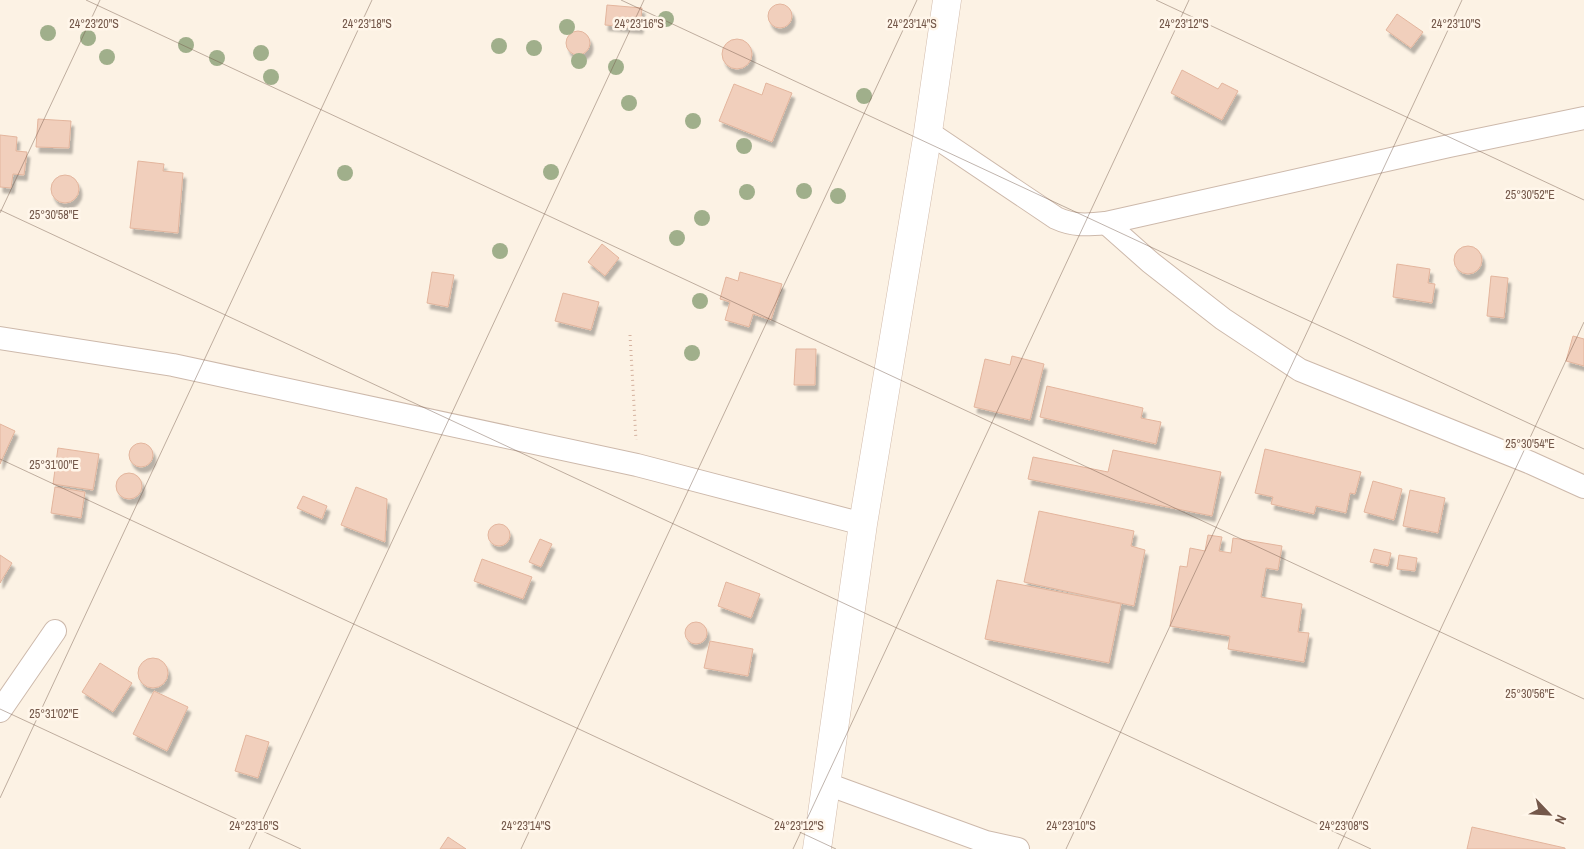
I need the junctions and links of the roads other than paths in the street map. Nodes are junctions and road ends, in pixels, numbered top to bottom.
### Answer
1 (947, 0) edge
2 (1584, 118) edge
3 (928, 132) junction
4 (1106, 223) junction
5 (0, 338) edge
6 (1584, 487) edge
7 (863, 524) junction
8 (55, 631) dead end
9 (0, 711) edge
10 (827, 784) junction
11 (817, 849) edge
12 (1018, 849) edge

1 - 3 street
2 - 4 street
3 - 4 street
3 - 7 street
4 - 6 street
5 - 7 street
7 - 10 street
8 - 9 street
10 - 11 street
10 - 12 street

